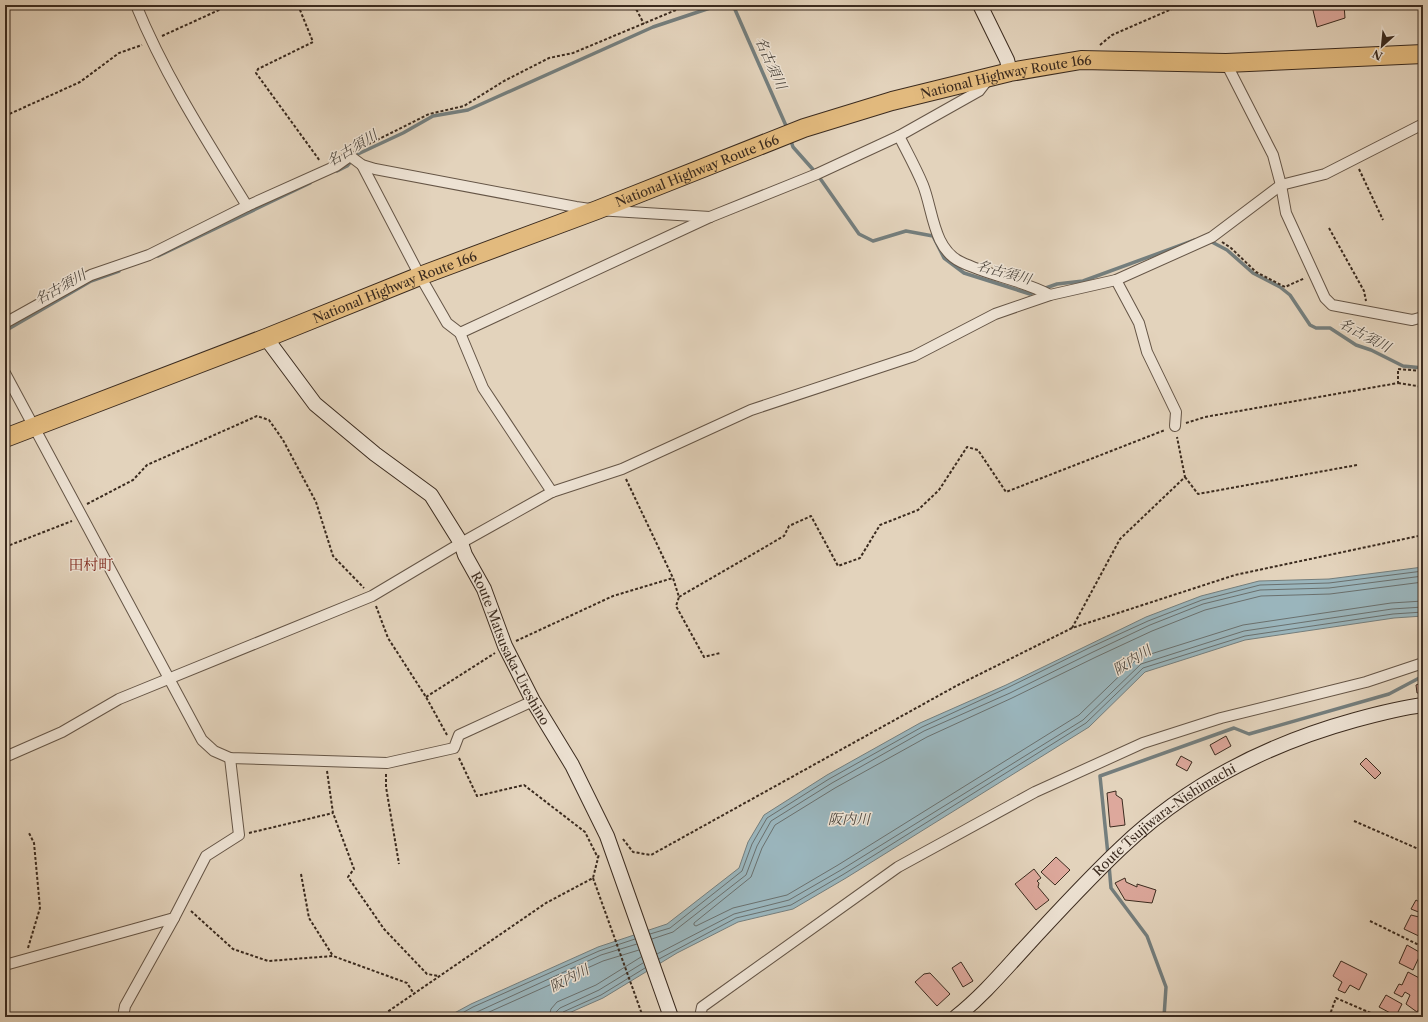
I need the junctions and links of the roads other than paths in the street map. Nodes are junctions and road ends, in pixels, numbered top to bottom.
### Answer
1 (136, 5) edge
2 (980, 5) edge
3 (1423, 54) edge
4 (1226, 63) junction
5 (1010, 72) junction
6 (990, 77) junction
7 (1423, 124) edge
8 (899, 136) junction
9 (361, 165) junction
10 (1281, 185) junction
11 (247, 206) junction
12 (597, 210) junction
13 (710, 216) junction
14 (420, 276) junction
15 (1116, 280) junction
16 (1050, 295) junction
17 (1423, 317) edge
18 (5, 323) edge
19 (460, 333) junction
20 (266, 338) junction
21 (5, 373) edge
22 (33, 426) junction
23 (1175, 426) road end
24 (5, 438) edge
25 (552, 492) junction
26 (461, 543) junction
27 (1423, 663) edge
28 (170, 679) junction
29 (533, 701) junction
30 (1423, 705) edge
31 (5, 757) edge
32 (230, 758) junction
33 (174, 918) junction
34 (5, 965) edge
35 (123, 1017) edge
36 (671, 1017) edge
37 (700, 1017) edge
38 (956, 1017) edge

1 - 11 street
2 - 5 main road
3 - 4 highway, National Highway Route 166
4 - 5 highway, National Highway Route 166
4 - 10 street
5 - 6 highway, National Highway Route 166
6 - 8 street
6 - 12 highway, National Highway Route 166
7 - 10 street
8 - 13 street
8 - 16 street
9 - 11 street
9 - 12 street
9 - 14 street
10 - 15 street
10 - 17 street
11 - 18 street
12 - 13 street
12 - 14 highway, National Highway Route 166
13 - 19 street
14 - 19 street
14 - 20 highway, National Highway Route 166
15 - 16 street
15 - 23 street
16 - 25 street
19 - 25 street
20 - 22 highway, National Highway Route 166
20 - 26 main road, Route Matsusaka-Ureshino
21 - 22 street
22 - 24 highway, National Highway Route 166
22 - 28 street
25 - 26 street
26 - 28 street
26 - 29 main road, Route Matsusaka-Ureshino
27 - 37 street
28 - 31 street
28 - 32 street
29 - 32 street
29 - 36 main road, Route Matsusaka-Ureshino
30 - 38 main road, Route Tsujiwara-Nishimachi
32 - 33 street
33 - 34 street
33 - 35 street

